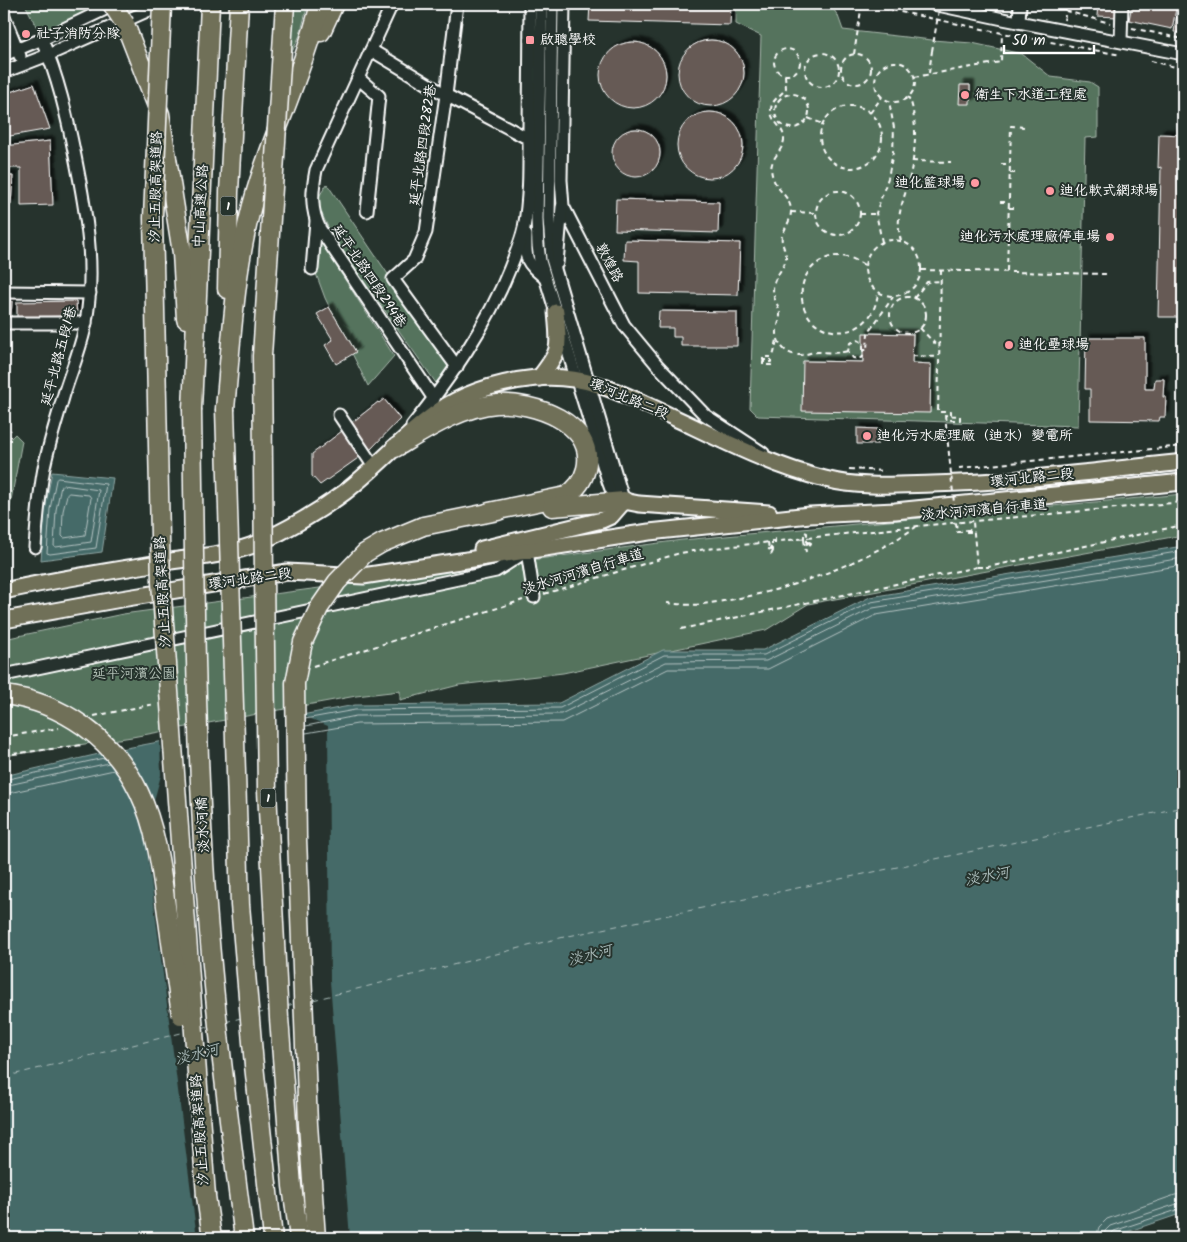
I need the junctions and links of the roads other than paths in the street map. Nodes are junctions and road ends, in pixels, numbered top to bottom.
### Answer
1 (112, 4) edge
2 (117, 4) edge
3 (163, 4) edge
4 (239, 4) edge
5 (284, 4) edge
6 (320, 4) edge
7 (334, 4) edge
8 (392, 4) edge
9 (457, 4) edge
10 (530, 4) edge
11 (541, 4) edge
12 (552, 4) edge
13 (564, 4) edge
14 (933, 4) edge
15 (1020, 4) edge
16 (1122, 4) edge
17 (210, 6) edge
18 (4, 16) edge
19 (1019, 22) junction
20 (125, 24) junction
21 (546, 34) junction
22 (42, 40) junction
23 (1121, 41) junction
24 (17, 50) junction
25 (371, 50) junction
26 (1183, 54) edge
27 (48, 55) junction
28 (4, 56) edge
29 (23, 64) junction
30 (4, 72) edge
31 (358, 78) junction
32 (446, 96) junction
33 (289, 98) junction
34 (529, 139) junction
35 (527, 196) junction
36 (563, 206) junction
37 (367, 212) dead end
38 (316, 221) junction
39 (312, 269) dead end
40 (551, 276) junction
41 (4, 292) edge
42 (90, 293) junction
43 (556, 312) junction
44 (4, 323) edge
45 (86, 323) junction
46 (457, 367) junction
47 (538, 378) junction
48 (582, 380) junction
49 (434, 399) junction
50 (192, 409) junction
51 (225, 409) junction
52 (339, 415) dead end
53 (395, 448) junction
54 (1183, 462) edge
55 (782, 465) junction
56 (374, 467) junction
57 (1183, 482) edge
58 (624, 501) junction
59 (489, 512) junction
60 (810, 515) junction
61 (36, 547) dead end
62 (527, 551) junction
63 (394, 571) junction
64 (4, 591) edge
65 (534, 597) road end
66 (4, 620) edge
67 (4, 675) edge
68 (4, 695) edge
69 (206, 1196) junction
70 (212, 1238) edge
71 (244, 1238) edge
72 (273, 1238) edge
73 (299, 1238) edge
74 (316, 1238) edge

1 - 20 highway, bridge
2 - 20 highway, bridge
2 - 22 street
3 - 27 street
3 - 69 highway, 汐止五股高架道路, bridge
4 - 51 highway, 中山高速公路 / 1
5 - 73 highway, 1, bridge
6 - 33 highway, 1
7 - 33 highway
8 - 25 street, 延平北路四段294巷
9 - 32 street, 延平北路四段282巷
10 - 34 street
11 - 21 street
12 - 21 street
13 - 36 street, 敦煌路
14 - 19 street
15 - 19 street
16 - 23 street
17 - 50 highway, 中山高速公路 / 1
18 - 24 street
19 - 23 street
20 - 50 highway, bridge
21 - 40 street
22 - 24 street
22 - 27 street, 延平北路五段1巷
23 - 26 street
24 - 28 street
24 - 29 street
25 - 31 street, 延平北路四段294巷
25 - 32 street
27 - 29 street
27 - 42 street, 延平北路五段1巷
29 - 30 street
31 - 37 street
31 - 38 street, 延平北路四段294巷
32 - 34 street
32 - 46 street, 延平北路四段282巷
33 - 51 highway, 1
34 - 35 street
35 - 40 street
35 - 46 street
36 - 40 street
36 - 55 street, 敦煌路
38 - 39 street
38 - 49 street, 延平北路四段294巷
40 - 43 street
40 - 48 street
41 - 42 street
42 - 45 street, 延平北路五段1巷
43 - 47 main road
43 - 48 street
44 - 45 street
45 - 61 street, 延平北路五段1巷
46 - 49 street
47 - 48 main road, 環河北路二段
47 - 53 main road, 環河北路二段
48 - 55 main road, 環河北路二段
48 - 58 street
49 - 53 street
50 - 71 highway, 淡水河橋 / 1, bridge
51 - 72 highway, 1, bridge
52 - 56 street
53 - 56 main road, 環河北路二段
53 - 59 highway
54 - 55 main road, 環河北路二段
56 - 64 main road, 環河北路二段
57 - 60 main road, 環河北路二段
58 - 59 highway
58 - 60 main road
58 - 63 main road
59 - 74 highway, bridge
60 - 62 main road, 環河北路二段
62 - 63 main road, 環河北路二段
62 - 65 street
62 - 67 street
63 - 66 main road, 環河北路二段
68 - 69 highway, bridge
69 - 70 highway, 汐止五股高架道路

